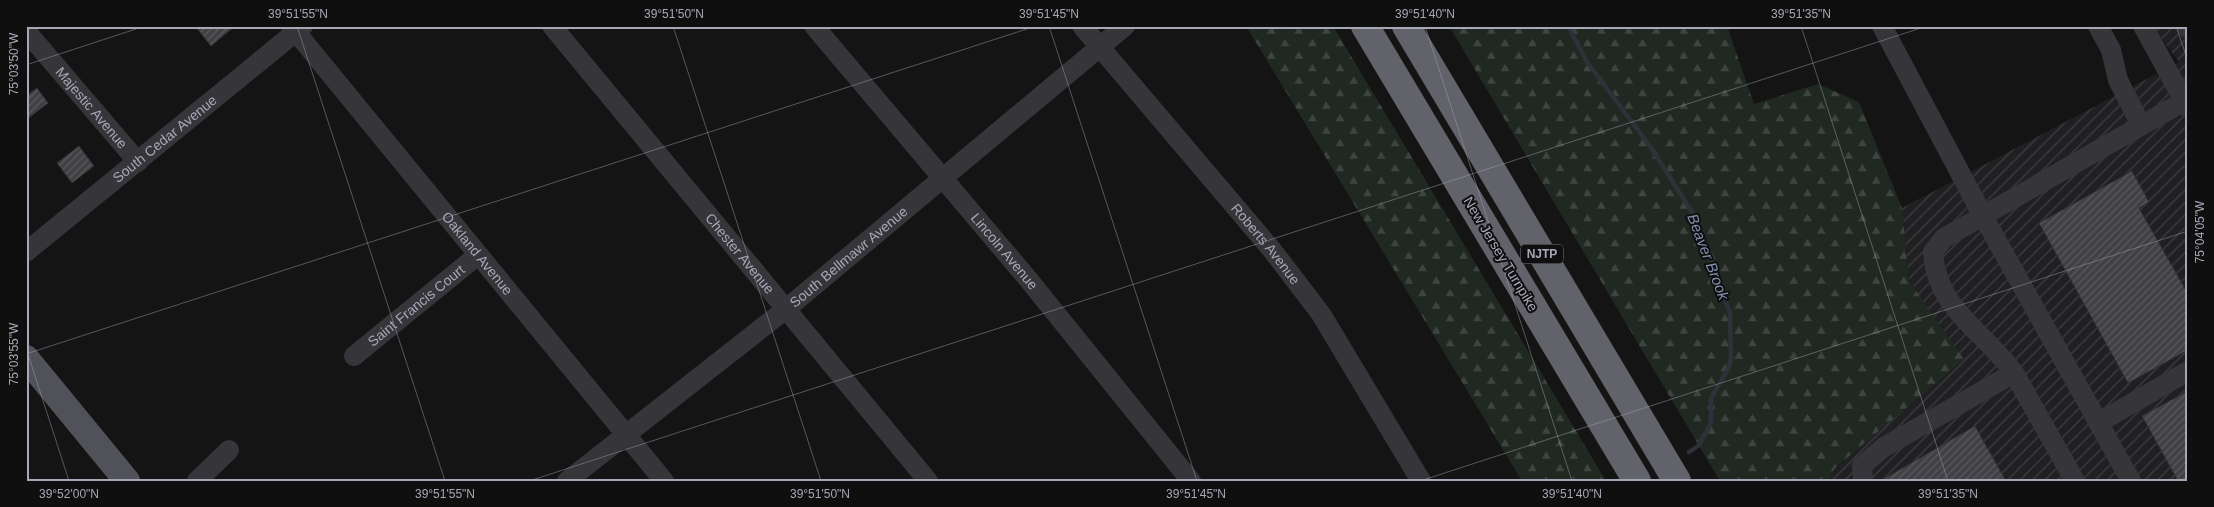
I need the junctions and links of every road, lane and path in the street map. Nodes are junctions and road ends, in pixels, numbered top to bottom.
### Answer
1 (552, 26) edge
2 (814, 26) edge
3 (1082, 26) edge
4 (1125, 26) edge
5 (1365, 26) edge
6 (1406, 26) edge
7 (1882, 26) edge
8 (2098, 26) edge
9 (2143, 26) edge
10 (297, 28) edge
11 (26, 31) edge
12 (1100, 48) junction
13 (2186, 103) edge
14 (2141, 126) junction
15 (138, 162) junction
16 (942, 179) junction
17 (1983, 216) junction
18 (26, 252) edge
19 (478, 255) junction
20 (786, 309) junction
21 (354, 356) dead end
22 (26, 358) edge
23 (2188, 371) edge
24 (2014, 373) junction
25 (2098, 423) junction
26 (627, 434) junction
27 (229, 450) dead end
28 (127, 481) edge
29 (197, 481) edge
30 (567, 481) edge
31 (664, 481) edge
32 (928, 481) edge
33 (1190, 481) edge
34 (1421, 481) edge
35 (1637, 481) edge
36 (1677, 481) edge
37 (1864, 481) edge
38 (2075, 481) edge
39 (2131, 481) edge

1 - 20 street, Chester Avenue
2 - 16 street, Lincoln Avenue
3 - 12 street, Roberts Avenue
4 - 12 street, South Bellmawr Avenue
5 - 35 highway, New Jersey Turnpike / NJTP
6 - 36 highway, NJTP
7 - 17 street
8 - 14 street
9 - 13 street
10 - 15 street, South Cedar Avenue
10 - 19 street, Oakland Avenue
11 - 15 street, Majestic Avenue
12 - 16 street, South Bellmawr Avenue
12 - 34 street, Roberts Avenue
13 - 14 street
14 - 17 street
15 - 18 street, South Cedar Avenue
16 - 20 street, South Bellmawr Avenue
16 - 33 street, Lincoln Avenue
17 - 24 street
17 - 25 street
19 - 21 street, Saint Francis Court
19 - 26 street, Oakland Avenue
20 - 26 street, South Bellmawr Avenue
20 - 32 street, Chester Avenue
22 - 28 main road
23 - 25 street
24 - 37 street
24 - 38 street
25 - 39 street
26 - 30 street, South Bellmawr Avenue
26 - 31 street, Oakland Avenue
27 - 29 street

